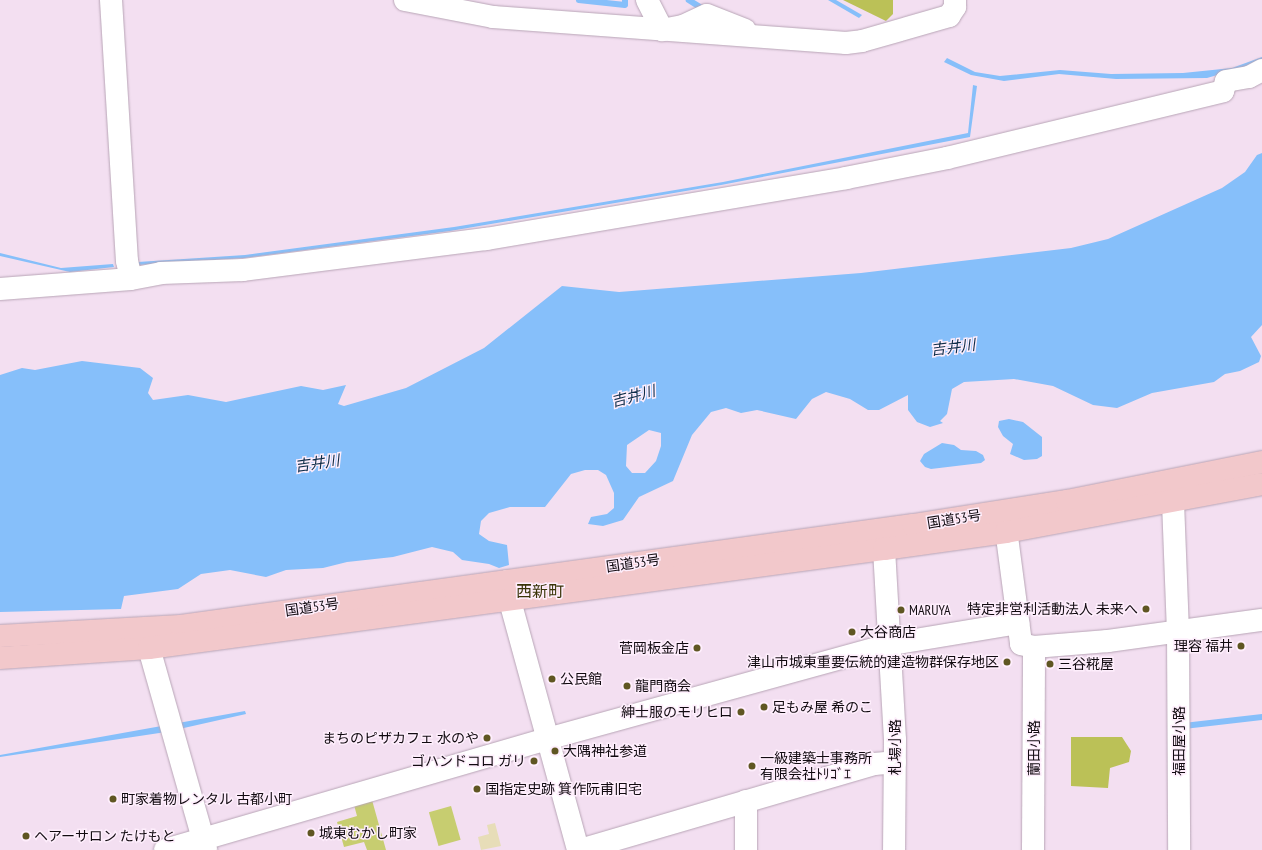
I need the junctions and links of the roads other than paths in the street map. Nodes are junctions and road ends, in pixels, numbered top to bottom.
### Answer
1 (112, 0) edge
2 (405, 0) edge
3 (647, 0) edge
4 (955, 0) edge
5 (662, 30) junction
6 (1262, 70) edge
7 (131, 279) junction
8 (0, 289) edge
9 (1262, 462) edge
10 (1262, 484) edge
11 (1173, 502) junction
12 (1003, 511) junction
13 (1006, 532) junction
14 (884, 549) junction
15 (508, 590) junction
16 (1262, 620) edge
17 (1018, 623) junction
18 (1178, 631) junction
19 (0, 636) edge
20 (891, 644) junction
21 (1034, 647) junction
22 (150, 648) junction
23 (0, 658) edge
24 (547, 739) junction
25 (895, 762) junction
26 (746, 801) junction
27 (204, 845) edge
28 (165, 850) edge
29 (579, 850) edge
30 (746, 850) edge
31 (894, 850) edge
32 (1033, 850) edge
33 (1179, 850) edge

1 - 7 street
2 - 5 street
3 - 5 street
4 - 5 street
6 - 7 street
7 - 8 street
9 - 12 highway, 国道53号
10 - 11 highway, 国道53号
11 - 13 highway, 国道53号
11 - 18 street, 福田屋小路
12 - 13 street
12 - 15 highway, 国道53号
13 - 14 highway, 国道53号
13 - 17 street
14 - 15 highway, 国道53号
14 - 20 street, 札場小路
15 - 19 highway, 国道53号
15 - 22 highway, 国道53号
15 - 24 street
16 - 18 street
17 - 20 street
17 - 21 street
18 - 21 street
18 - 33 street, 福田屋小路
20 - 24 street
20 - 25 street, 札場小路
21 - 32 street, 蘭田小路
22 - 23 highway, 国道53号
22 - 27 street
24 - 27 street
24 - 29 street
25 - 26 street
25 - 31 street, 札場小路
26 - 29 street
26 - 30 street
27 - 28 street

